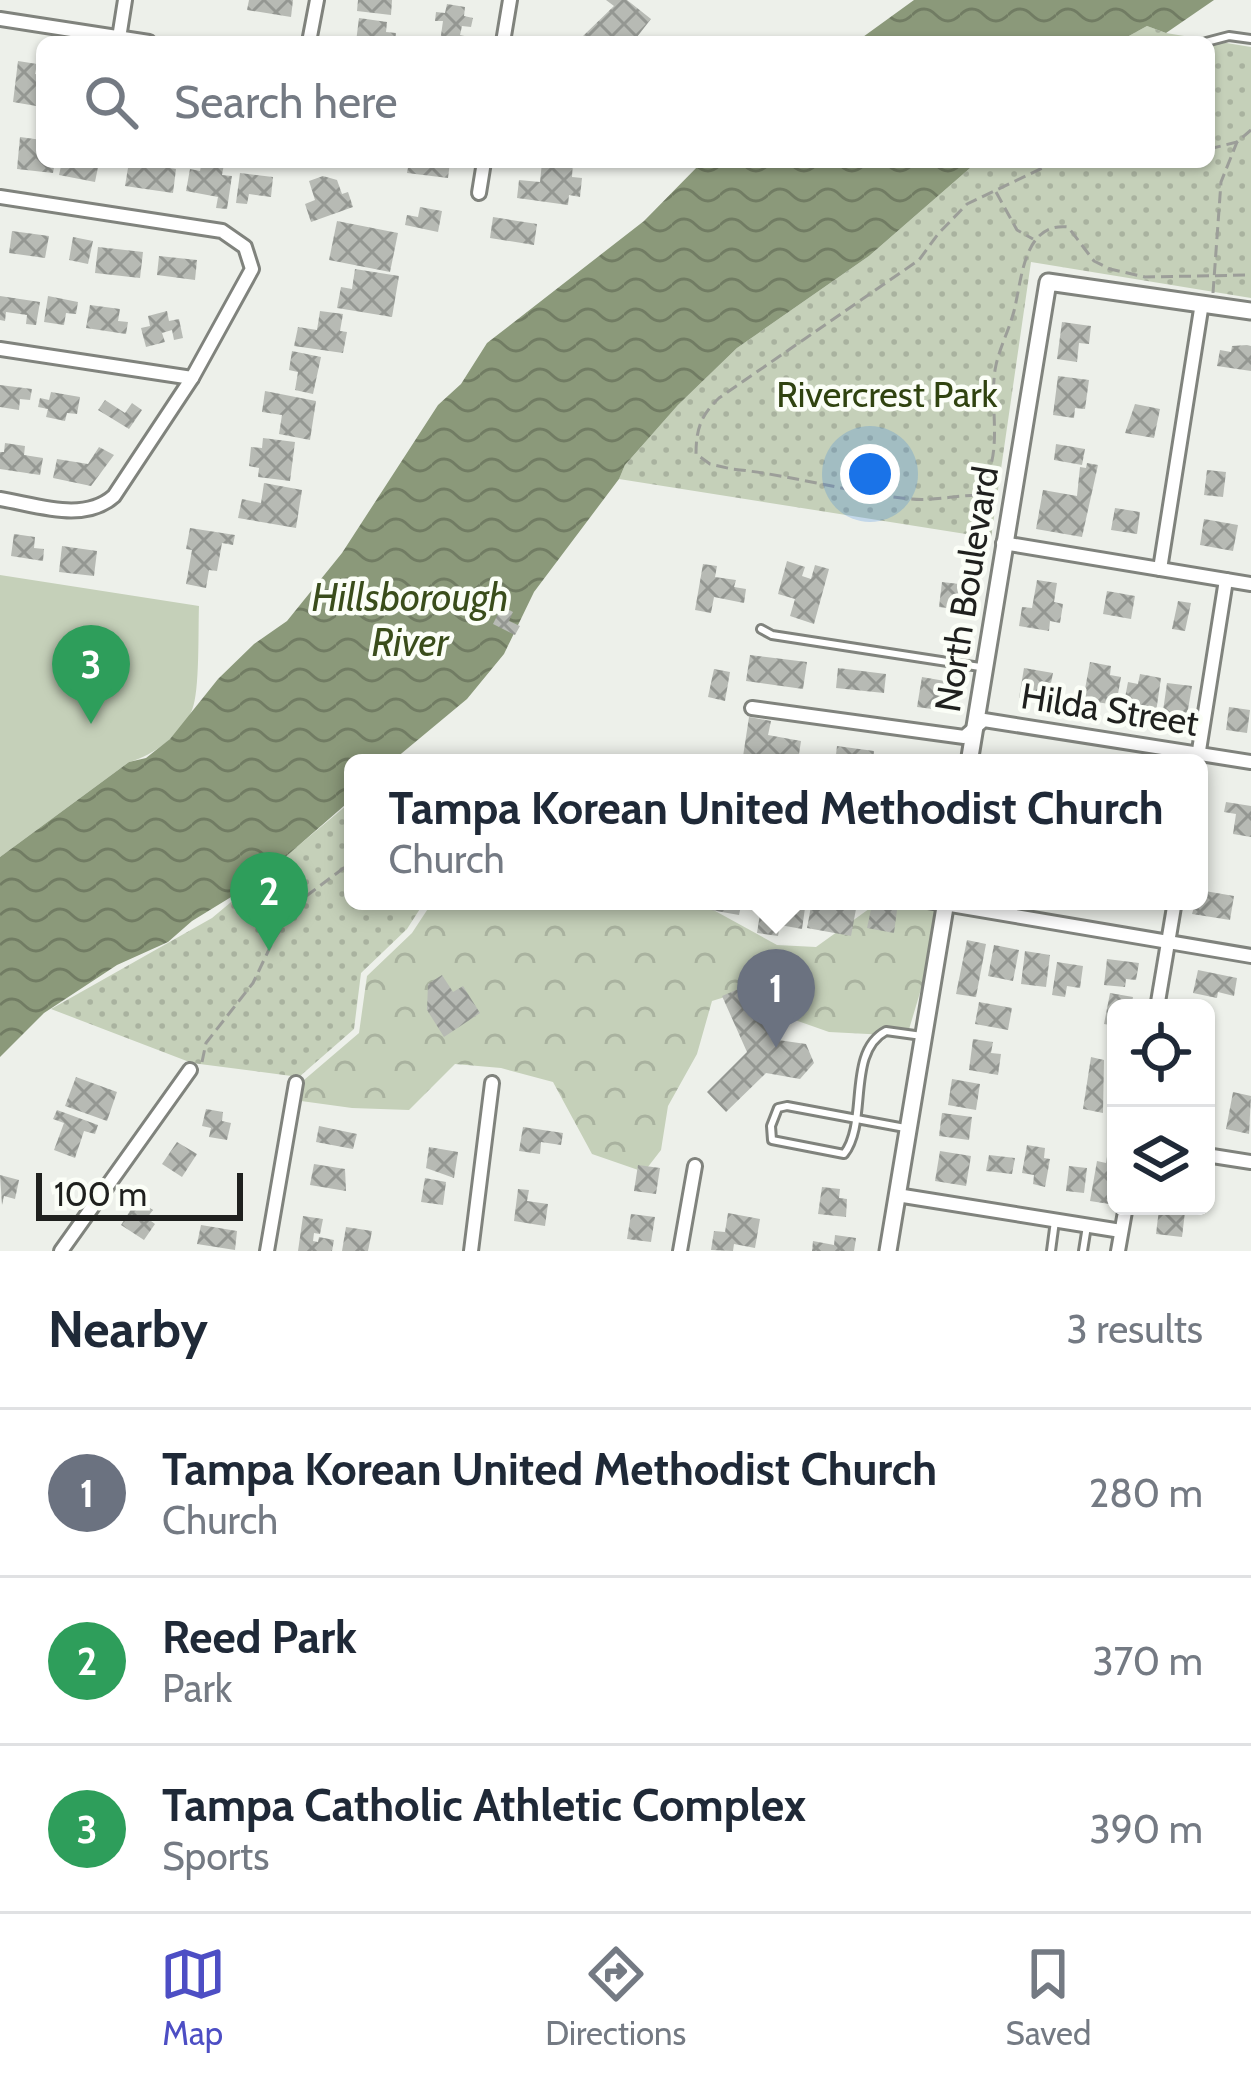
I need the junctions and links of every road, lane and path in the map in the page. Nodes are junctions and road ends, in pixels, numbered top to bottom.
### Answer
1 (125, 0) edge
2 (317, 0) edge
3 (510, 0) edge
4 (0, 19) edge
5 (106, 36) edge
6 (119, 36) edge
7 (310, 36) edge
8 (504, 36) edge
9 (1251, 39) edge
10 (1215, 40) edge
11 (1251, 130) edge
12 (1237, 142) junction
13 (1215, 148) edge
14 (483, 168) edge
15 (1042, 168) edge
16 (995, 190) junction
17 (479, 194) dead end
18 (0, 197) edge
19 (1035, 240) junction
20 (1216, 274) junction
21 (1251, 275) edge
22 (1208, 299) junction
23 (1251, 311) edge
24 (0, 349) edge
25 (192, 378) junction
26 (975, 493) junction
27 (1003, 499) dead end
28 (0, 500) edge
29 (1003, 543) junction
30 (1160, 569) junction
31 (1226, 580) junction
32 (1251, 584) edge
33 (760, 629) dead end
34 (984, 668) junction
35 (752, 708) dead end
36 (974, 730) junction
37 (970, 754) edge
38 (1176, 754) edge
39 (1199, 754) edge
40 (1208, 759) edge
41 (1251, 762) edge
42 (344, 868) edge
43 (945, 910) edge
44 (986, 910) edge
45 (1173, 910) edge
46 (1168, 942) junction
47 (1251, 956) edge
48 (1158, 999) edge
49 (924, 1037) junction
50 (190, 1070) joint
51 (296, 1083) dead end
52 (492, 1083) dead end
53 (855, 1119) junction
54 (908, 1129) junction
55 (1215, 1156) edge
56 (1251, 1162) edge
57 (694, 1166) dead end
58 (897, 1195) junction
59 (1124, 1215) edge
60 (1055, 1221) junction
61 (1087, 1226) junction
62 (1121, 1232) junction
63 (61, 1251) edge
64 (267, 1251) edge
65 (471, 1251) edge
66 (680, 1251) edge
67 (888, 1251) edge
68 (1051, 1251) edge
69 (1083, 1251) edge
70 (1118, 1251) edge

1 - 6 street
2 - 7 street
3 - 8 street
4 - 5 street
9 - 10 lane
11 - 12 path
12 - 13 path
12 - 20 path
14 - 17 street
15 - 16 path
16 - 19 path
16 - 26 path
18 - 25 street
19 - 20 path
19 - 26 path
20 - 21 path
20 - 22 path
22 - 23 street
22 - 29 street, North Boulevard
22 - 30 street
24 - 25 street
25 - 28 street
26 - 27 path
29 - 30 street
29 - 34 street, North Boulevard
30 - 31 street
31 - 32 street
31 - 39 street
33 - 34 lane
34 - 36 street, North Boulevard
35 - 36 street, Hilda Street
36 - 37 street, North Boulevard
36 - 38 street, Hilda Street
40 - 41 street, Hilda Street
42 - 50 path
43 - 49 street
44 - 46 street
45 - 46 street
46 - 47 street
46 - 48 street
49 - 53 lane
49 - 54 street
50 - 63 street
51 - 64 street
52 - 65 street
53 - 53 lane
53 - 54 lane
54 - 58 street
55 - 56 street
57 - 66 street
58 - 60 street
58 - 67 street
59 - 62 street
60 - 61 street
60 - 68 lane
61 - 62 street
61 - 69 lane
62 - 70 street

